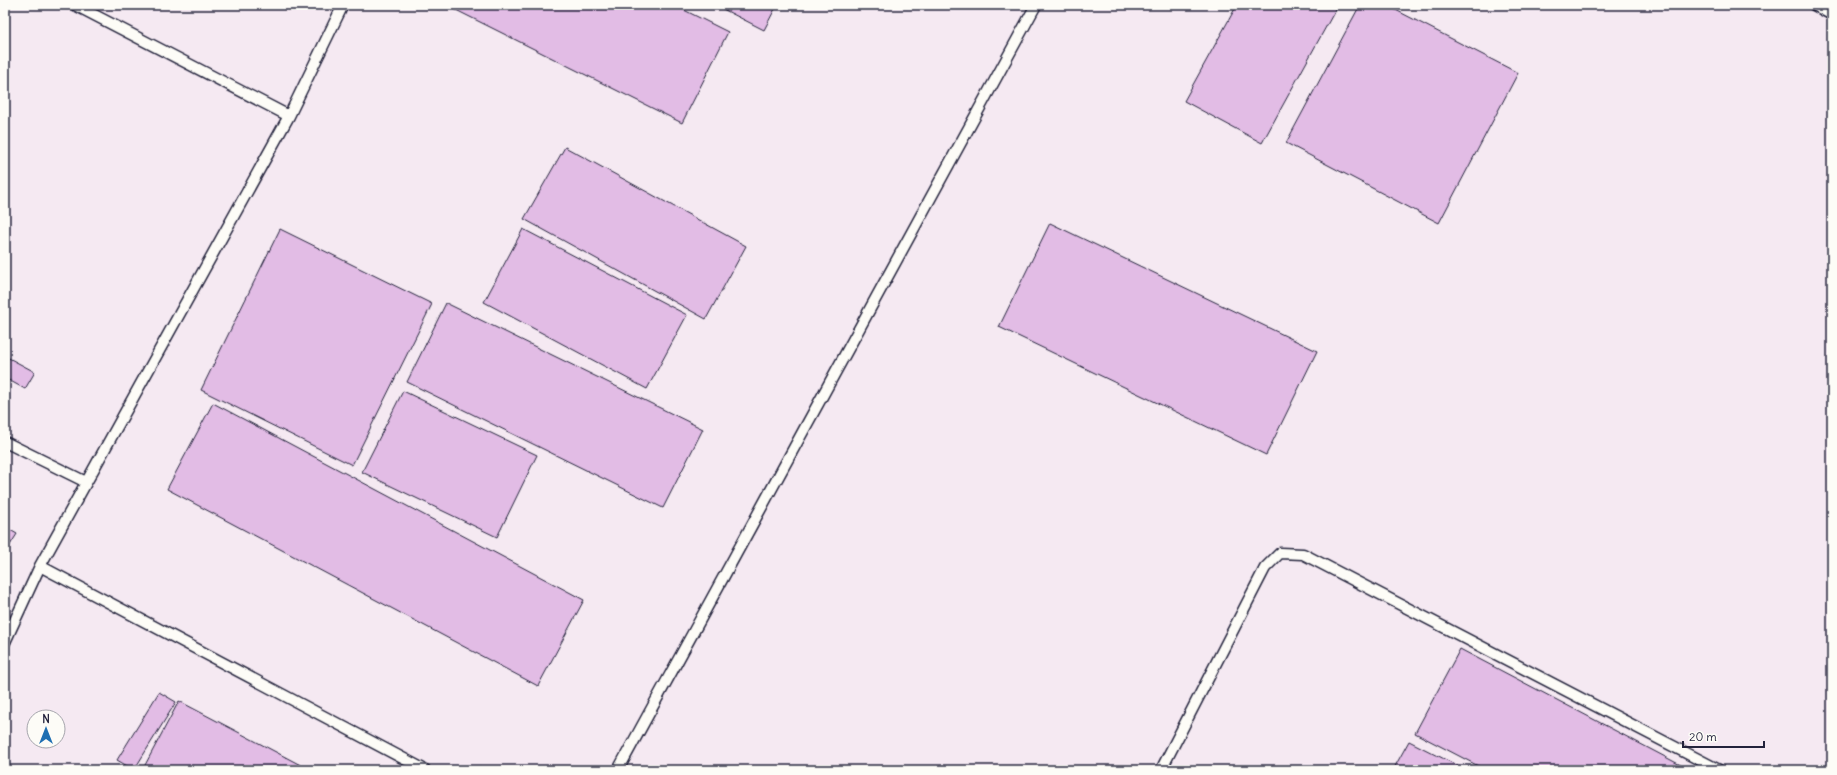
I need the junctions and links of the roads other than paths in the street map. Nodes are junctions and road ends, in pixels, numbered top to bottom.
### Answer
1 (75, 5) edge
2 (343, 5) edge
3 (1036, 5) edge
4 (1814, 5) edge
5 (1832, 15) edge
6 (289, 116) junction
7 (5, 442) edge
8 (86, 482) junction
9 (40, 566) junction
10 (5, 642) edge
11 (425, 770) edge
12 (618, 770) edge
13 (1161, 770) edge
14 (1719, 770) edge

1 - 6 lane
2 - 6 lane
3 - 12 lane
4 - 5 lane
6 - 8 lane
7 - 8 lane
8 - 9 lane
9 - 10 lane
9 - 11 lane
13 - 14 lane

